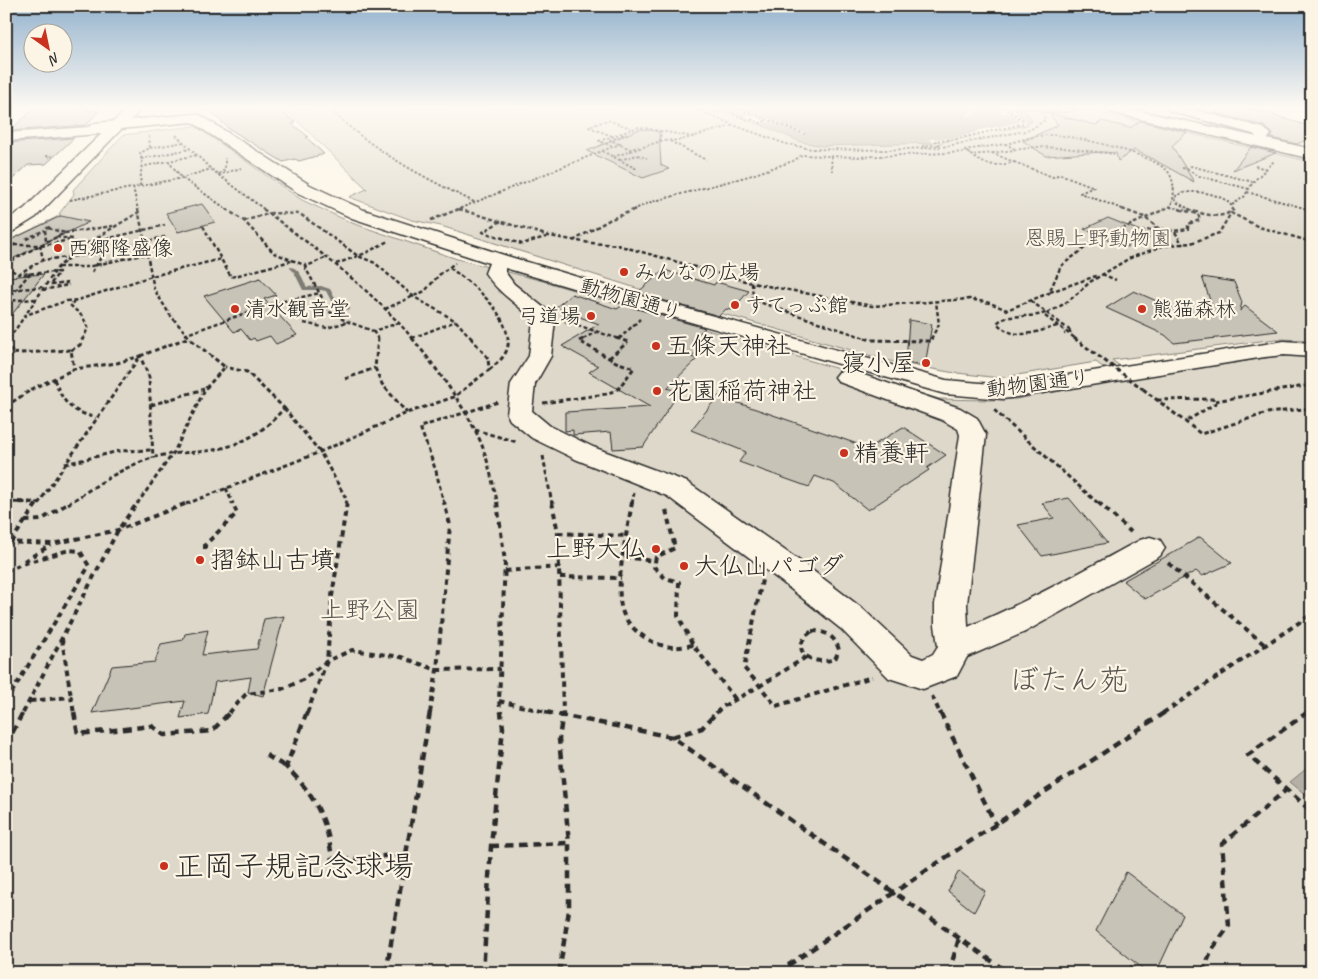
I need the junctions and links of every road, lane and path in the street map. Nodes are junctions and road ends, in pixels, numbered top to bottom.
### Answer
1 (81, 154) edge
2 (140, 154) edge
3 (168, 154) edge
4 (250, 154) edge
5 (384, 154) edge
6 (594, 154) edge
7 (606, 154) edge
8 (623, 154) edge
9 (693, 154) edge
10 (941, 154) edge
11 (985, 154) edge
12 (993, 154) edge
13 (1007, 154) edge
14 (1133, 154) edge
15 (196, 155) joint
16 (227, 155) dead end
17 (971, 155) joint
18 (831, 156) junction
19 (613, 157) junction
20 (647, 158) dead end
21 (141, 159) junction
22 (1005, 159) junction
23 (1276, 159) dead end
24 (620, 160) junction
25 (706, 160) dead end
26 (168, 161) junction
27 (1014, 162) junction
28 (1255, 166) dead end
29 (141, 167) junction
30 (1182, 168) dead end
31 (210, 169) junction
32 (637, 169) dead end
33 (1267, 169) junction
34 (1187, 170) junction
35 (832, 171) dead end
36 (226, 172) dead end
37 (218, 175) junction
38 (45, 176) dead end
39 (182, 178) junction
40 (1253, 182) junction
41 (140, 186) junction
42 (133, 187) junction
43 (1249, 189) junction
44 (1247, 192) junction
45 (1175, 198) junction
46 (75, 199) dead end
47 (475, 202) junction
48 (1232, 205) junction
49 (1168, 207) junction
50 (1191, 210) junction
51 (1312, 210) edge
52 (140, 212) junction
53 (266, 213) junction
54 (1231, 213) junction
55 (6, 215) edge
56 (1144, 217) junction
57 (244, 220) junction
58 (501, 221) junction
59 (165, 225) dead end
60 (116, 226) junction
61 (203, 226) dead end
62 (6, 228) edge
63 (1158, 228) junction
64 (143, 231) junction
65 (1174, 231) junction
66 (1141, 232) dead end
67 (65, 233) junction
68 (416, 234) junction
69 (549, 236) junction
70 (56, 237) junction
71 (1146, 237) dead end
72 (71, 239) junction
73 (573, 241) junction
74 (46, 242) junction
75 (1312, 242) edge
76 (88, 243) junction
77 (144, 244) junction
78 (13, 245) dead end
79 (1183, 245) junction
80 (40, 246) junction
81 (1162, 246) junction
82 (145, 249) junction
83 (103, 253) junction
84 (146, 254) junction
85 (358, 256) junction
86 (71, 257) junction
87 (325, 258) junction
88 (220, 259) junction
89 (43, 260) junction
90 (500, 260) junction
91 (290, 261) junction
92 (7, 263) edge
93 (336, 264) junction
94 (96, 265) junction
95 (307, 266) junction
96 (58, 267) junction
97 (533, 270) junction
98 (55, 271) junction
99 (92, 272) dead end
100 (30, 273) junction
101 (18, 274) junction
102 (1101, 274) junction
103 (152, 276) junction
104 (1116, 280) dead end
105 (752, 283) junction
106 (43, 288) junction
107 (17, 289) junction
108 (6, 290) edge
109 (318, 290) junction
110 (1049, 292) junction
111 (414, 297) junction
112 (36, 299) junction
113 (78, 300) junction
114 (7, 301) edge
115 (1031, 301) junction
116 (936, 302) junction
117 (384, 309) junction
118 (23, 316) junction
119 (643, 316) dead end
120 (1045, 316) dead end
121 (456, 320) junction
122 (348, 322) junction
123 (304, 323) dead end
124 (399, 323) junction
125 (569, 323) dead end
126 (1057, 326) junction
127 (373, 331) junction
128 (596, 332) junction
129 (1065, 334) junction
130 (185, 336) junction
131 (412, 338) junction
132 (619, 339) junction
133 (7, 341) edge
134 (71, 350) junction
135 (1312, 350) edge
136 (12, 352) junction
137 (6, 354) edge
138 (140, 356) junction
139 (609, 358) junction
140 (840, 358) junction
141 (6, 366) edge
142 (225, 367) junction
143 (374, 368) junction
144 (74, 369) junction
145 (488, 370) junction
146 (54, 379) junction
147 (345, 379) dead end
148 (1312, 385) edge
149 (205, 389) junction
150 (454, 397) junction
151 (563, 400) dead end
152 (1156, 400) junction
153 (1215, 401) junction
154 (521, 402) junction
155 (151, 405) junction
156 (6, 406) edge
157 (284, 408) junction
158 (1312, 408) edge
159 (407, 413) junction
160 (464, 413) junction
161 (96, 418) junction
162 (1007, 421) dead end
163 (1185, 422) junction
164 (153, 450) junction
165 (542, 451) dead end
166 (174, 452) junction
167 (320, 452) junction
168 (153, 458) junction
169 (64, 464) junction
170 (648, 478) junction
171 (226, 488) junction
172 (6, 502) edge
173 (38, 503) junction
174 (25, 521) junction
175 (118, 530) junction
176 (558, 533) junction
177 (627, 536) junction
178 (6, 542) edge
179 (11, 542) junction
180 (52, 544) junction
181 (1150, 548) junction
182 (205, 549) dead end
183 (764, 552) junction
184 (624, 557) junction
185 (654, 561) junction
186 (19, 564) junction
187 (560, 567) junction
188 (6, 571) edge
189 (504, 571) junction
190 (560, 577) junction
191 (621, 578) junction
192 (1312, 614) edge
193 (62, 638) junction
194 (693, 645) junction
195 (1265, 645) junction
196 (955, 647) junction
197 (806, 657) junction
198 (327, 660) junction
199 (500, 669) junction
200 (437, 670) junction
201 (912, 670) junction
202 (760, 686) junction
203 (71, 697) junction
204 (736, 700) junction
205 (30, 701) junction
206 (499, 701) junction
207 (6, 702) edge
208 (1312, 709) edge
209 (563, 716) junction
210 (672, 737) junction
211 (6, 745) edge
212 (266, 755) dead end
213 (286, 768) junction
214 (1286, 790) junction
215 (1312, 812) edge
216 (996, 825) junction
217 (569, 843) junction
218 (491, 846) junction
219 (406, 854) junction
220 (895, 892) junction
221 (959, 938) junction
222 (1134, 962) dead end
223 (386, 973) edge
224 (483, 973) edge
225 (559, 973) edge
226 (777, 973) edge
227 (949, 973) edge
228 (1009, 973) edge
229 (1129, 973) edge
230 (1202, 973) edge

1 - 62 street
2 - 21 path
3 - 21 path
4 - 68 street, 動物園通り
5 - 47 path
6 - 47 path
7 - 19 path
8 - 19 path
9 - 25 path
10 - 18 path
11 - 17 path
12 - 22 path
13 - 22 path
14 - 45 path
15 - 26 path
15 - 31 path
16 - 37 path
17 - 27 path
18 - 35 path
18 - 73 path
19 - 24 path
20 - 24 path
21 - 29 path
22 - 27 path
23 - 33 path
24 - 32 path
26 - 29 path
26 - 39 path
27 - 56 path
28 - 33 path
29 - 41 path
30 - 34 path
31 - 37 path
31 - 39 path
33 - 40 path
34 - 40 path
34 - 43 path
36 - 37 path
37 - 53 path
38 - 55 street
39 - 41 path
39 - 57 path
40 - 43 path
41 - 42 path
42 - 46 path
42 - 52 path
43 - 44 path
44 - 48 path
44 - 51 path
45 - 48 path
45 - 49 path
45 - 50 path
47 - 58 path
48 - 54 path
49 - 50 path
49 - 56 path
50 - 54 path
50 - 65 path
52 - 60 path
52 - 64 path
53 - 57 path
53 - 85 path
53 - 87 path
54 - 75 path
54 - 79 path
56 - 63 path
56 - 110 path
57 - 91 path
58 - 69 path
58 - 69 path
59 - 64 path
60 - 67 path
60 - 76 path
61 - 88 path
63 - 65 path
63 - 66 path
64 - 76 path
64 - 77 path
65 - 79 path
67 - 70 path
67 - 74 path
68 - 85 path
68 - 90 street, 動物園通り
68 - 97 street
69 - 73 path
70 - 72 path
70 - 74 path
71 - 81 path
72 - 76 path
72 - 80 path
73 - 105 path
74 - 80 path
76 - 86 path
77 - 82 path
77 - 82 path
77 - 83 path
78 - 80 path
79 - 81 path
80 - 89 path
80 - 92 path
81 - 102 path
82 - 84 path
83 - 86 path
83 - 94 path
84 - 94 path
84 - 103 path
85 - 93 path
85 - 111 path
86 - 89 path
86 - 96 path
87 - 93 path
87 - 95 path
88 - 91 path
88 - 103 path
89 - 101 path
90 - 97 street, 動物園通り
90 - 154 street
91 - 95 path
92 - 101 path
93 - 117 path
94 - 96 path
94 - 99 path
95 - 109 path
96 - 98 path
97 - 140 street, 動物園通り
98 - 100 path
98 - 106 path
98 - 106 path
100 - 101 path
100 - 107 path
102 - 104 path
102 - 110 path
102 - 126 path, bridge
103 - 113 path
103 - 130 path
105 - 116 path
105 - 116 path
106 - 107 path
106 - 112 path
107 - 108 path
107 - 114 path
109 - 122 path
109 - 130 path
110 - 115 path
111 - 117 path
111 - 121 path
111 - 145 path
112 - 114 path
112 - 118 path
113 - 118 path
113 - 134 path
115 - 116 path
115 - 129 path
117 - 124 path
118 - 133 path
119 - 132 path
120 - 126 path, bridge
121 - 131 path
121 - 145 path
122 - 123 path
122 - 127 path
124 - 127 path
124 - 131 path
125 - 128 path
126 - 129 path, bridge
127 - 143 path
128 - 132 path
128 - 139 path
129 - 152 path, bridge
130 - 138 path
130 - 142 path
131 - 150 path
132 - 139 path
133 - 136 path
134 - 136 path
134 - 144 path
135 - 140 street, 動物園通り
136 - 137 path
136 - 141 path
138 - 144 path
138 - 155 path
138 - 161 path
139 - 151 path
140 - 196 street
142 - 149 path
142 - 157 path
143 - 147 path
143 - 159 path
144 - 146 path
145 - 150 path
146 - 156 path
146 - 161 path
148 - 153 path
149 - 155 path
149 - 166 path
150 - 159 path
150 - 160 path
152 - 153 path
152 - 163 path
153 - 163 path
154 - 160 path
154 - 170 street
155 - 164 path
157 - 166 path
157 - 167 path
158 - 163 path
159 - 167 path
160 - 189 path
160 - 200 path
161 - 169 path
162 - 181 path
164 - 168 path
164 - 169 path
165 - 176 path
166 - 168 path
166 - 175 path
167 - 171 path
167 - 198 path
168 - 174 path
169 - 173 path
170 - 177 path
170 - 183 street
170 - 185 path
171 - 175 path
171 - 182 path
172 - 173 path
173 - 174 path
174 - 179 path
175 - 180 path
175 - 193 path
176 - 177 path
176 - 187 path
177 - 184 path
178 - 179 path
179 - 180 path
180 - 186 path
181 - 195 path
181 - 196 street
183 - 201 street
183 - 202 path
184 - 185 path
184 - 191 path
185 - 194 path
186 - 188 path
186 - 207 path
187 - 189 path
187 - 190 path
189 - 199 path
190 - 191 path
190 - 209 path
191 - 194 path
192 - 195 path
193 - 203 path
193 - 205 path
194 - 204 path
195 - 216 path
196 - 201 street
197 - 197 path
197 - 202 path
198 - 200 path
198 - 203 path
198 - 213 path
199 - 200 path
199 - 206 path
200 - 219 path
201 - 202 path
201 - 216 path
202 - 204 path
203 - 205 path
204 - 210 path
205 - 211 path
206 - 209 path
206 - 218 path
208 - 214 path
209 - 210 path
209 - 217 path
210 - 220 path
212 - 213 path
213 - 219 path
214 - 215 path
214 - 230 path
216 - 220 path
217 - 218 path
217 - 225 path
218 - 224 path
219 - 223 path
220 - 221 path
220 - 226 path
221 - 227 path
221 - 228 path
222 - 229 path

